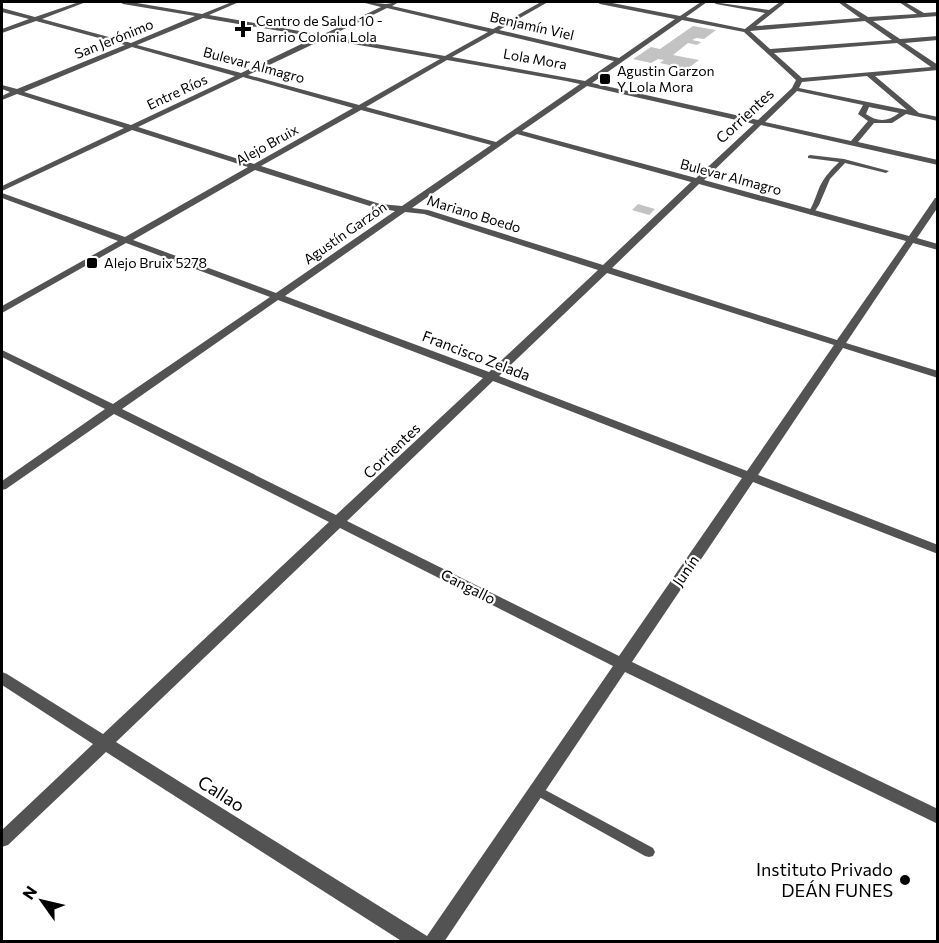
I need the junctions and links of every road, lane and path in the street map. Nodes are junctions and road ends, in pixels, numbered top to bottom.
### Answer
1 (83, 2) edge
2 (123, 2) edge
3 (236, 2) edge
4 (367, 2) edge
5 (396, 2) edge
6 (545, 2) edge
7 (600, 2) edge
8 (704, 2) edge
9 (716, 2) edge
10 (783, 2) edge
11 (842, 2) edge
12 (902, 2) edge
13 (387, 6) junction
14 (2, 10) edge
15 (770, 12) junction
16 (938, 14) edge
17 (204, 15) junction
18 (923, 15) junction
19 (680, 18) junction
20 (34, 19) junction
21 (866, 19) junction
22 (747, 29) junction
23 (2, 31) edge
24 (493, 31) junction
25 (325, 35) junction
26 (938, 38) edge
27 (898, 41) junction
28 (130, 45) junction
29 (770, 51) junction
30 (448, 58) junction
31 (620, 60) junction
32 (938, 68) edge
33 (241, 75) junction
34 (870, 75) junction
35 (588, 83) junction
36 (798, 84) junction
37 (2, 87) edge
38 (16, 92) junction
39 (2, 98) edge
40 (867, 104) junction
41 (360, 108) junction
42 (904, 112) junction
43 (916, 114) junction
44 (938, 119) edge
45 (872, 121) junction
46 (760, 122) junction
47 (129, 128) junction
48 (517, 132) junction
49 (853, 143) junction
50 (498, 145) junction
51 (810, 157) dead end
52 (844, 161) junction
53 (938, 163) edge
54 (254, 167) junction
55 (886, 171) dead end
56 (697, 182) junction
57 (2, 189) edge
58 (2, 195) edge
59 (938, 200) edge
60 (403, 210) junction
61 (811, 213) junction
62 (125, 240) junction
63 (910, 240) junction
64 (938, 248) edge
65 (604, 269) junction
66 (279, 297) junction
67 (2, 310) edge
68 (841, 344) junction
69 (2, 353) edge
70 (938, 375) edge
71 (491, 378) junction
72 (113, 410) junction
73 (752, 476) junction
74 (2, 486) edge
75 (339, 522) junction
76 (938, 550) edge
77 (622, 664) junction
78 (2, 678) edge
79 (104, 743) junction
80 (536, 790) junction
81 (938, 817) edge
82 (2, 840) edge
83 (649, 852) dead end
84 (420, 942) edge
85 (433, 942) edge

1 - 20 street
2 - 17 street, Lola Mora
3 - 17 street, San Jerónimo
4 - 13 street, Benjamín Viel
5 - 13 street, Entre Ríos
6 - 24 street, Alejo Bruix
7 - 19 street
8 - 19 street, Agustín Garzón
9 - 15 street
10 - 15 street
11 - 21 street
12 - 18 street
13 - 24 street, Benjamín Viel
13 - 25 street, Entre Ríos
14 - 20 street, Bulevar Almagro
15 - 22 street
16 - 18 street
17 - 25 street, Lola Mora
17 - 28 street, San Jerónimo
18 - 21 street
19 - 22 street
19 - 31 street, Agustín Garzón
20 - 23 street
20 - 28 street, Bulevar Almagro
21 - 22 street
21 - 27 street
22 - 29 street
24 - 30 street, Alejo Bruix
24 - 31 street, Benjamín Viel
25 - 30 street, Lola Mora
25 - 33 street, Entre Ríos
26 - 27 street
27 - 29 street
27 - 32 street
28 - 33 street, Bulevar Almagro
28 - 38 street, San Jerónimo
29 - 36 street
30 - 35 street, Lola Mora
30 - 41 street, Alejo Bruix
31 - 35 street, Agustín Garzón
32 - 34 street
33 - 41 street, Bulevar Almagro
33 - 47 street, Entre Ríos
34 - 36 street
34 - 43 street
35 - 46 street, Lola Mora
35 - 48 street, Agustín Garzón
36 - 40 street
36 - 46 street, Corrientes
37 - 38 street, Mariano Boedo
38 - 39 street, San Jerónimo
38 - 47 street, Mariano Boedo
40 - 42 street
40 - 45 street
41 - 50 street, Bulevar Almagro
41 - 54 street, Alejo Bruix
42 - 43 street
42 - 45 street
43 - 44 street
45 - 49 street
46 - 49 street, Lola Mora
46 - 56 street, Corrientes
47 - 54 street, Mariano Boedo
47 - 57 street, Entre Ríos
48 - 50 street, Agustín Garzón
48 - 56 street, Bulevar Almagro
49 - 53 street, Lola Mora
50 - 60 street, Agustín Garzón
51 - 52 lane
52 - 55 lane
52 - 61 lane
54 - 60 street, Mariano Boedo
54 - 62 street, Alejo Bruix
56 - 61 street, Bulevar Almagro
56 - 65 street, Corrientes
58 - 62 street, Francisco Zelada
59 - 63 street, Junín
60 - 65 street, Mariano Boedo
60 - 66 street, Agustín Garzón
61 - 63 street, Bulevar Almagro
62 - 66 street, Francisco Zelada
62 - 67 street, Alejo Bruix
63 - 64 street, Bulevar Almagro
63 - 68 street, Junín
65 - 68 street, Mariano Boedo
65 - 71 street, Corrientes
66 - 71 street, Francisco Zelada
66 - 72 street, Agustín Garzón
68 - 70 street, Mariano Boedo
68 - 73 street, Junín
69 - 72 street, Cangallo
71 - 73 street, Francisco Zelada
71 - 75 street, Corrientes
72 - 74 street, Agustín Garzón
72 - 75 street, Cangallo
73 - 76 street, Francisco Zelada
73 - 77 street, Junín
75 - 77 street, Cangallo
75 - 79 street, Corrientes
77 - 80 street, Junín
77 - 81 street, Cangallo
78 - 79 street, Callao
79 - 82 street, Corrientes
79 - 84 street, Callao
80 - 83 lane
80 - 85 street, Junín

